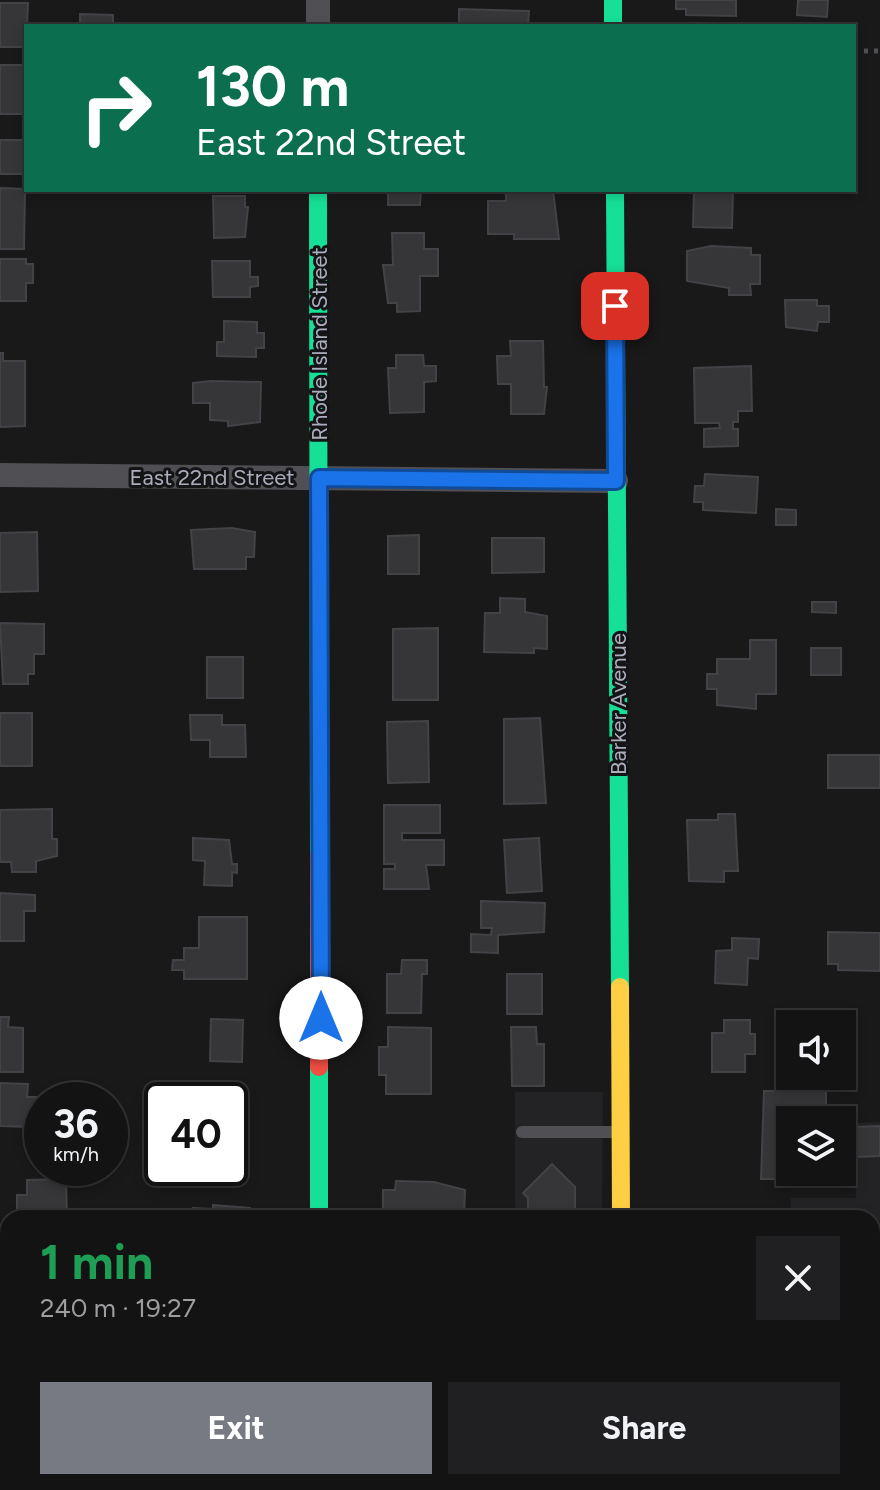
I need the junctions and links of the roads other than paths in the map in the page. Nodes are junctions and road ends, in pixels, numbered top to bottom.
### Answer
1 (318, 0) edge
2 (613, 0) edge
3 (318, 24) edge
4 (613, 24) edge
5 (318, 192) edge
6 (615, 192) edge
7 (0, 475) edge
8 (319, 478) junction
9 (616, 481) junction
10 (522, 1132) dead end
11 (620, 1132) junction
12 (319, 1210) edge
13 (621, 1210) edge

1 - 3 street
2 - 4 street
5 - 8 street, Rhode Island Street
6 - 9 street, Barker Avenue
7 - 8 street, East 22nd Street
8 - 9 street, East 22nd Street
8 - 12 street, Rhode Island Street
9 - 11 street, Barker Avenue
10 - 11 lane
11 - 13 street, Barker Avenue

